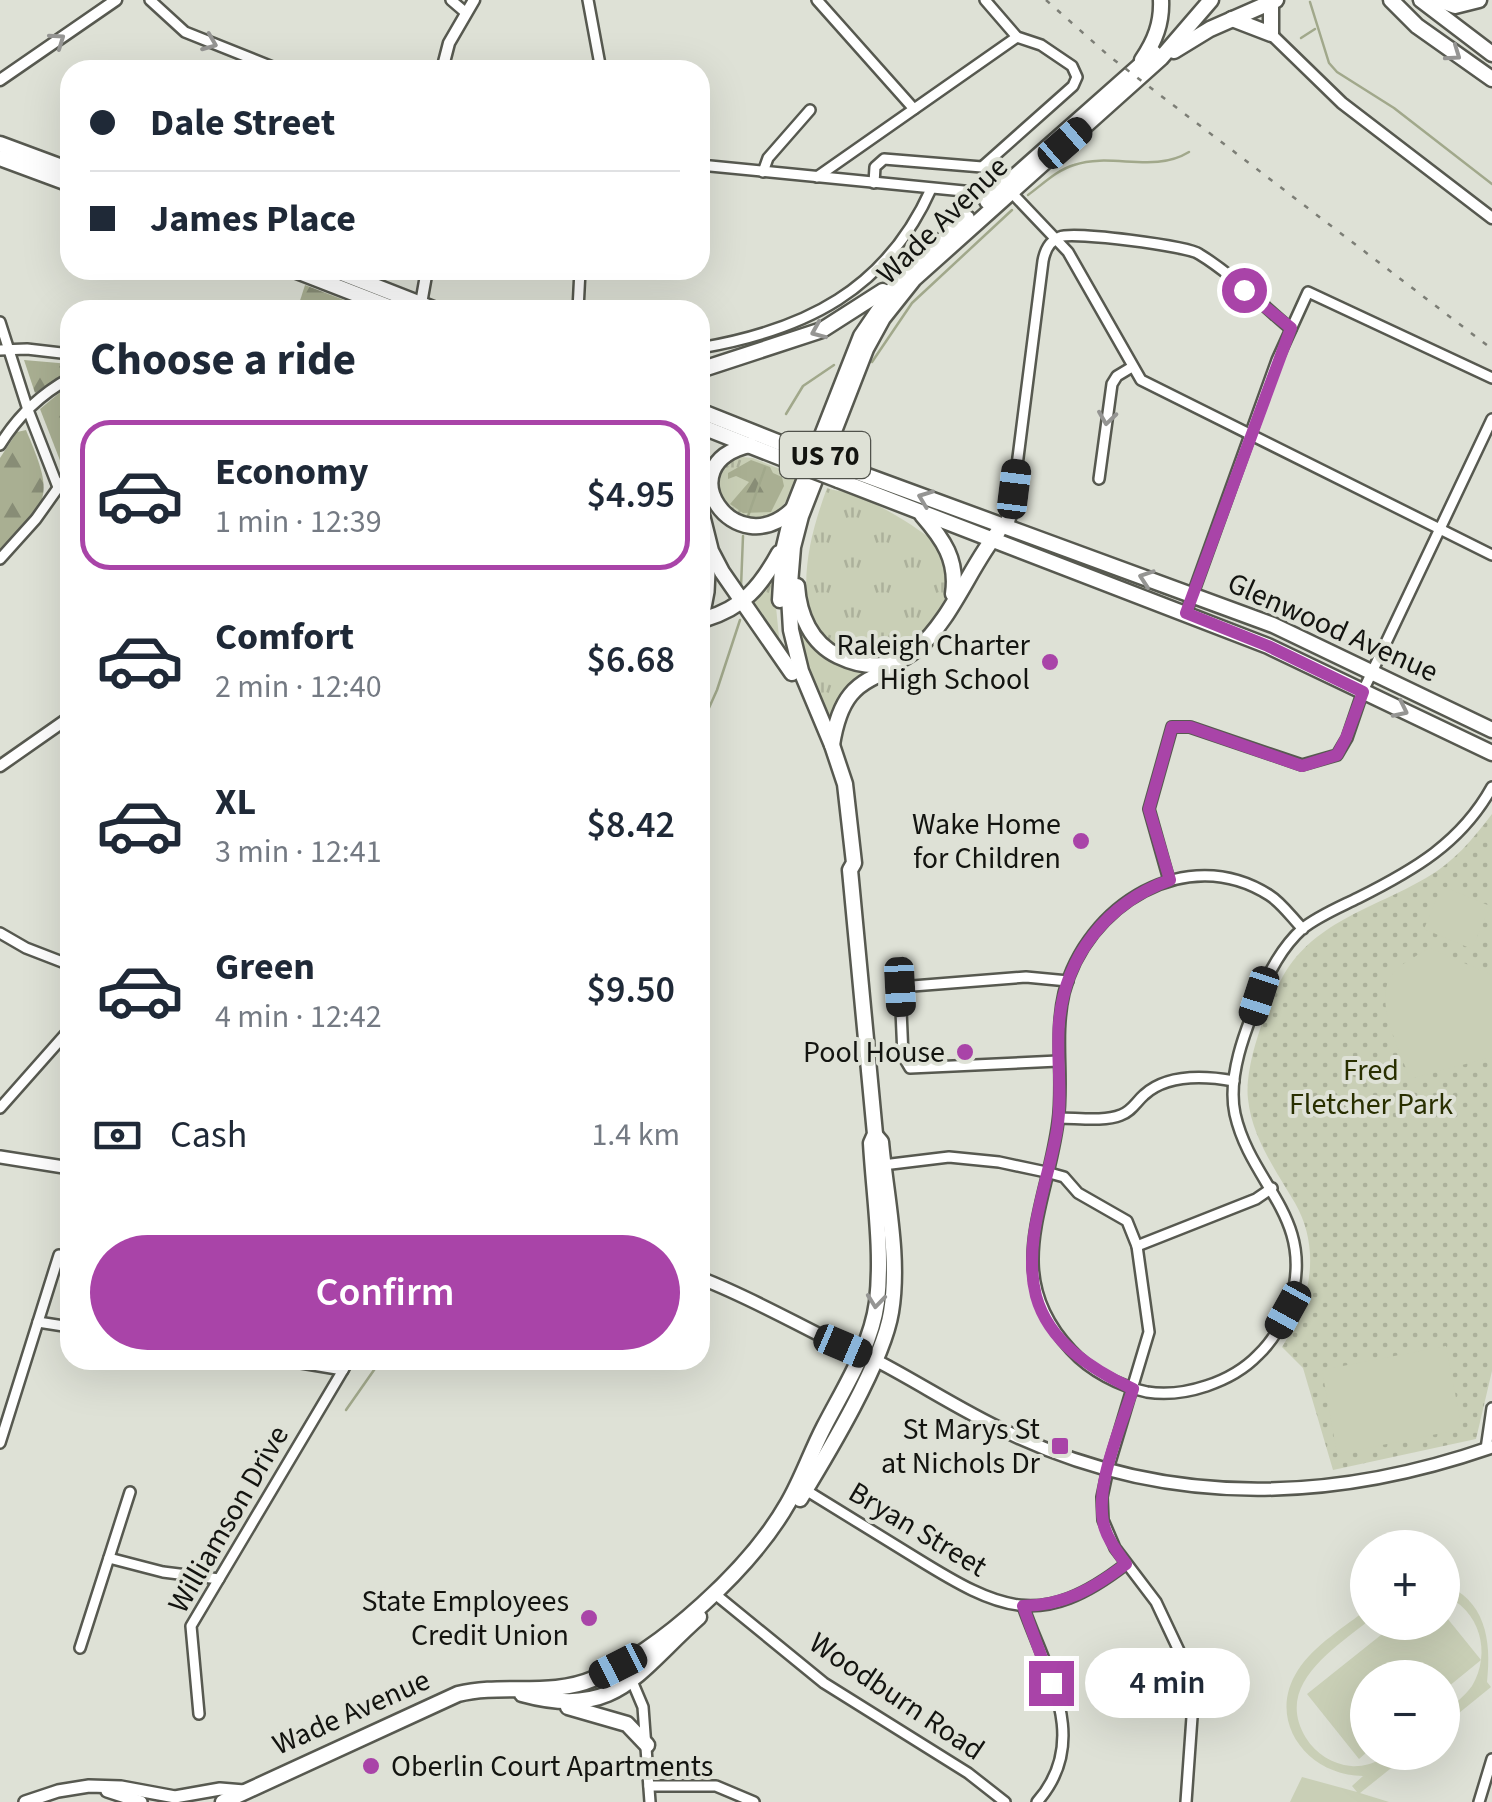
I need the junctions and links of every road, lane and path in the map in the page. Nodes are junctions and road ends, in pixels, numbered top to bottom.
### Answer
1 (116, 0) edge
2 (150, 0) edge
3 (451, 0) edge
4 (474, 0) edge
5 (588, 0) edge
6 (817, 0) edge
7 (984, 0) edge
8 (1162, 0) edge
9 (1201, 0) edge
10 (1211, 0) edge
11 (1376, 0) edge
12 (1391, 0) edge
13 (1421, 0) edge
14 (1439, 0) edge
15 (1478, 0) edge
16 (1274, 1) edge
17 (465, 12) junction
18 (1232, 19) junction
19 (1417, 26) junction
20 (1271, 34) junction
21 (1017, 37) junction
22 (1492, 54) edge
23 (1161, 58) junction
24 (255, 60) edge
25 (445, 60) edge
26 (600, 60) edge
27 (1140, 64) junction
28 (1492, 79) edge
29 (0, 80) edge
30 (914, 108) junction
31 (810, 110) dead end
32 (0, 144) edge
33 (0, 158) edge
34 (60, 166) edge
35 (710, 166) edge
36 (764, 172) junction
37 (817, 177) junction
38 (60, 180) edge
39 (874, 183) junction
40 (931, 189) junction
41 (1011, 192) junction
42 (994, 194) junction
43 (1492, 218) edge
44 (1054, 240) junction
45 (900, 279) junction
46 (320, 280) edge
47 (358, 280) edge
48 (371, 300) edge
49 (407, 300) edge
50 (0, 322) edge
51 (1291, 328) junction
52 (710, 346) edge
53 (5, 349) edge
54 (60, 353) edge
55 (710, 367) edge
56 (1132, 367) junction
57 (1492, 378) edge
58 (60, 384) edge
59 (28, 410) junction
60 (710, 416) edge
61 (1492, 419) edge
62 (710, 430) edge
63 (1249, 436) junction
64 (750, 445) junction
65 (0, 446) edge
66 (796, 456) junction
67 (840, 473) junction
68 (1099, 479) dead end
69 (710, 480) joint
70 (60, 484) edge
71 (58, 487) junction
72 (793, 509) junction
73 (920, 512) junction
74 (1439, 530) junction
75 (1000, 534) junction
76 (784, 543) junction
77 (1492, 555) edge
78 (0, 559) edge
79 (710, 560) edge
80 (791, 562) junction
81 (1193, 595) junction
82 (742, 603) junction
83 (951, 604) junction
84 (1186, 613) junction
85 (710, 617) edge
86 (792, 673) junction
87 (1372, 673) junction
88 (1363, 692) junction
89 (60, 725) edge
90 (1492, 730) edge
91 (832, 745) junction
92 (1492, 753) edge
93 (0, 766) edge
94 (1492, 787) edge
95 (850, 870) junction
96 (1170, 880) junction
97 (1302, 929) junction
98 (1, 936) edge
99 (60, 961) edge
100 (1068, 981) junction
101 (60, 1040) edge
102 (1058, 1061) junction
103 (1234, 1081) junction
104 (0, 1108) edge
105 (1059, 1118) junction
106 (875, 1134) junction
107 (0, 1158) edge
108 (883, 1164) junction
109 (60, 1167) edge
110 (1046, 1172) junction
111 (1272, 1188) junction
112 (1137, 1246) junction
113 (59, 1255) dead end
114 (710, 1282) edge
115 (38, 1322) junction
116 (60, 1325) edge
117 (868, 1357) junction
118 (343, 1370) edge
119 (1133, 1389) junction
120 (0, 1405) edge
121 (12, 1407) junction
122 (1492, 1408) edge
123 (0, 1443) edge
124 (1489, 1448) edge
125 (1108, 1470) junction
126 (801, 1488) junction
127 (130, 1492) dead end
128 (109, 1558) junction
129 (1126, 1564) junction
130 (219, 1580) junction
131 (717, 1597) junction
132 (1023, 1606) junction
133 (666, 1632) junction
134 (80, 1648) dead end
135 (632, 1680) junction
136 (505, 1689) junction
137 (547, 1689) junction
138 (557, 1704) junction
139 (200, 1714) dead end
140 (647, 1744) junction
141 (1492, 1759) edge
142 (89, 1786) junction
143 (650, 1786) junction
144 (244, 1790) junction
145 (25, 1802) edge
146 (141, 1802) edge
147 (223, 1802) edge
148 (650, 1802) edge
149 (754, 1802) edge
150 (1005, 1802) edge
151 (1037, 1802) edge
152 (1186, 1802) edge
153 (1479, 1802) edge

29 -> 1 street
2 -> 24 street
3 - 17 street
4 - 17 street
5 - 26 street
6 - 30 street
7 - 21 street
8 - 27 main road
9 - 27 main road, Wade Avenue
10 - 23 main road
11 - 19 main road
12 - 19 main road
13 - 22 main road
14 - 15 main road
16 - 18 main road, US 70
16 - 20 main road
17 - 25 street
18 - 20 main road
18 - 23 main road, US 70
19 -> 28 main road
20 - 43 street
21 - 30 street
21 - 39 street
23 - 41 main road, Wade Avenue / US 70
27 - 42 main road, Wade Avenue
30 - 37 street
31 - 36 street
32 - 34 main road
33 - 38 main road
35 - 36 street
36 - 37 street
37 - 39 street
39 - 40 street
40 - 42 street
40 - 52 street
41 - 44 street
41 - 80 main road, Wade Avenue / US 70
42 - 45 main road, Wade Avenue
44 - 51 street
44 - 56 street
44 - 75 street
45 -> 55 main road
45 - 72 main road, Wade Avenue
46 - 48 main road
47 - 49 main road
50 - 53 street
51 - 57 street
51 - 63 street
53 - 54 street
53 - 59 street
56 - 63 street
56 -> 68 street
58 - 59 street
59 - 65 street
59 - 71 street
60 - 66 main road, Glenwood Avenue
61 - 74 street
62 - 64 main road, Glenwood Avenue / US 70
63 - 74 street
63 - 81 street
64 - 66 main road, Glenwood Avenue / US 70
64 - 69 main road
66 - 67 main road, Glenwood Avenue / US 70, bridge
67 - 73 main road, Glenwood Avenue / US 70
75 -> 67 main road, Glenwood Avenue
69 - 72 main road
70 - 71 street
71 - 78 street
72 - 76 main road, Wade Avenue
73 - 75 main road, Glenwood Avenue
73 - 83 main road
74 - 77 street
74 - 87 street
81 -> 75 main road, Glenwood Avenue
75 - 83 main road
75 - 84 main road, Glenwood Avenue
75 - 91 main road
76 - 82 main road
76 - 86 main road, Wade Avenue
79 - 82 main road
80 - 83 main road, US 70
80 - 91 main road, Wade Avenue
81 - 84 street
81 - 87 main road, Glenwood Avenue
82 - 85 main road
82 - 86 main road
84 - 88 main road, Glenwood Avenue
86 - 95 main road, Wade Avenue
87 - 88 street
87 - 90 main road, Glenwood Avenue
88 -> 92 main road, Glenwood Avenue
88 - 96 street
89 - 93 street
91 - 95 main road, Wade Avenue
94 - 97 street
95 - 106 main road, Wade Avenue
96 - 97 street
96 - 100 street
97 - 103 street
98 - 99 street
100 - 102 street
100 - 102 street
101 - 104 street
102 - 105 street
103 - 105 street
103 - 111 street
105 - 110 street
106 - 108 main road, Wade Avenue
106 -> 117 main road, Wade Avenue
107 - 109 main road
108 - 110 street
108 - 117 main road, Wade Avenue
110 - 112 street
110 - 119 street
111 - 112 street
111 - 119 street
112 - 119 street
113 - 115 street
114 - 117 main road
115 - 116 street
115 - 121 street
117 - 125 main road
117 - 126 main road, Wade Avenue
118 - 130 street, Williamson Drive
119 - 125 street
120 - 121 street
121 - 123 street
122 - 124 street
124 - 125 main road
125 - 129 street
126 - 131 main road, Wade Avenue
126 - 132 street, Bryan Street
127 - 128 street
128 - 130 street
128 - 134 street
129 - 132 street, Bryan Street
129 - 152 street
130 - 139 street, Williamson Drive
131 - 133 main road, Wade Avenue
131 - 135 main road, Wade Avenue
131 - 150 street, Woodburn Road
132 - 151 street
133 - 135 main road
133 - 137 main road, Wade Avenue
135 - 137 main road
135 - 138 main road, Wade Avenue
135 - 140 street
136 - 137 main road, Wade Avenue
136 - 138 main road, Wade Avenue
136 - 144 main road, Wade Avenue
138 - 140 main road
140 - 143 street
141 - 153 street
142 - 144 main road
142 - 145 main road
142 - 146 main road
143 - 148 street
143 - 149 street
144 - 147 main road, Wade Avenue

